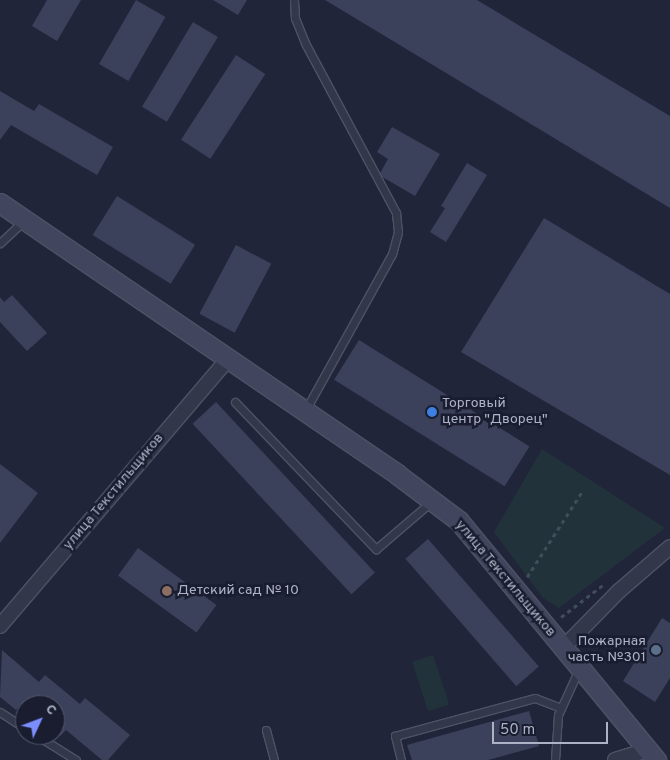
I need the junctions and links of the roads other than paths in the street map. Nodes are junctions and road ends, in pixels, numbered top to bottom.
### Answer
1 (294, 0) edge
2 (0, 203) edge
3 (25, 220) junction
4 (0, 243) edge
5 (228, 359) junction
6 (235, 402) dead end
7 (304, 412) junction
8 (432, 501) junction
9 (670, 547) edge
10 (0, 626) edge
11 (563, 648) junction
12 (579, 669) junction
13 (561, 708) junction
14 (0, 712) edge
15 (15, 722) edge
16 (266, 730) dead end
17 (52, 745) edge
18 (651, 755) edge
19 (76, 760) edge
20 (274, 760) edge
21 (402, 760) edge
22 (555, 760) edge
23 (617, 760) edge

1 - 7 lane
2 - 3 street, улица Текстильщиков
3 - 4 lane
3 - 5 street, улица Текстильщиков
5 - 7 street, улица Текстильщиков
5 - 10 street, улица Текстильщиков
6 - 8 lane
7 - 8 street, улица Текстильщиков
8 - 11 street, улица Текстильщиков
9 - 11 street
11 - 12 street, улица Текстильщиков
12 - 13 lane
12 - 18 street, улица Текстильщиков
13 - 21 lane
13 - 22 lane
14 - 15 lane
16 - 20 lane
17 - 19 lane
18 - 23 street

